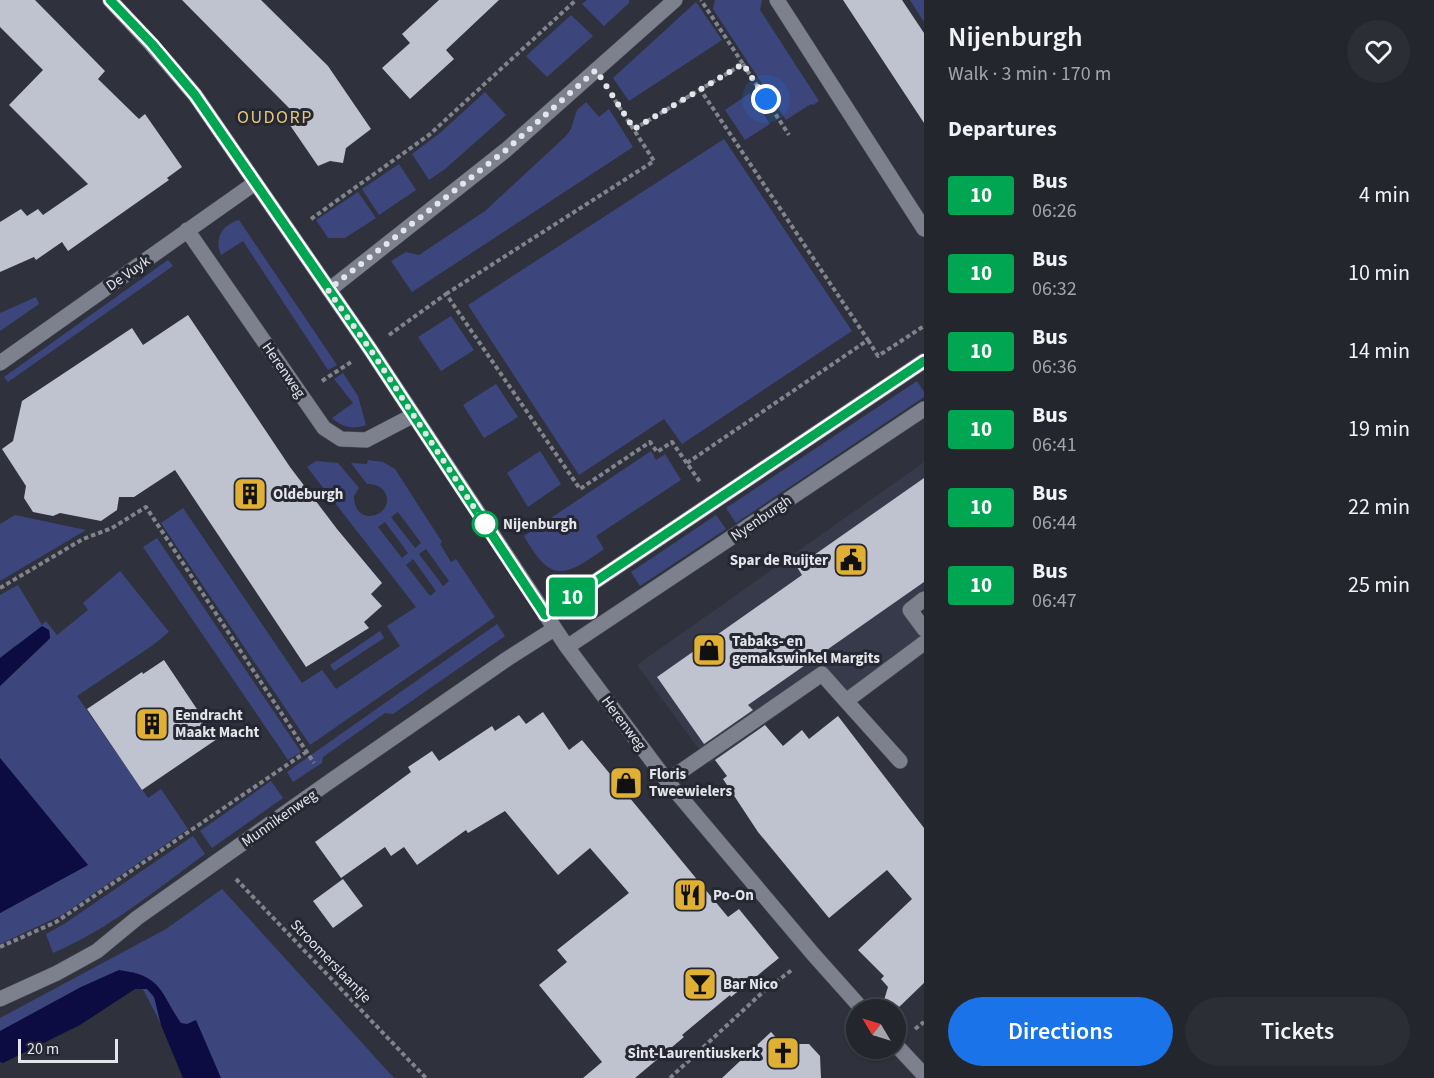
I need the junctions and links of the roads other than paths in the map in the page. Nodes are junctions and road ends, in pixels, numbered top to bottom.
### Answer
1 (110, 0) edge
2 (675, 0) edge
3 (777, 0) edge
4 (255, 183) junction
5 (924, 229) edge
6 (187, 230) junction
7 (328, 290) junction
8 (924, 361) edge
9 (0, 363) edge
10 (924, 409) edge
11 (414, 416) junction
12 (924, 599) edge
13 (545, 615) junction
14 (555, 629) junction
15 (924, 629) edge
16 (924, 643) edge
17 (567, 647) junction
18 (846, 701) junction
19 (900, 761) dead end
20 (668, 781) junction
21 (0, 999) edge
22 (853, 999) edge
23 (906, 1056) edge
24 (924, 1075) edge

1 - 4 street, Herenweg
2 - 7 street
3 - 5 street
4 - 6 street, De Vuyk
4 - 7 street, Herenweg
6 - 9 street, De Vuyk
6 - 11 street, Herenweg
7 - 11 street, Herenweg
8 - 13 street
10 - 17 street, Nyenburgh
11 - 13 street, Herenweg
12 - 15 street
13 - 14 street, Herenweg
14 - 17 street, Herenweg
14 - 21 street, Munnikenweg
16 - 18 street
17 - 20 street, Herenweg
18 - 19 street
18 - 20 street
20 - 22 street, Herenweg
23 - 24 street

